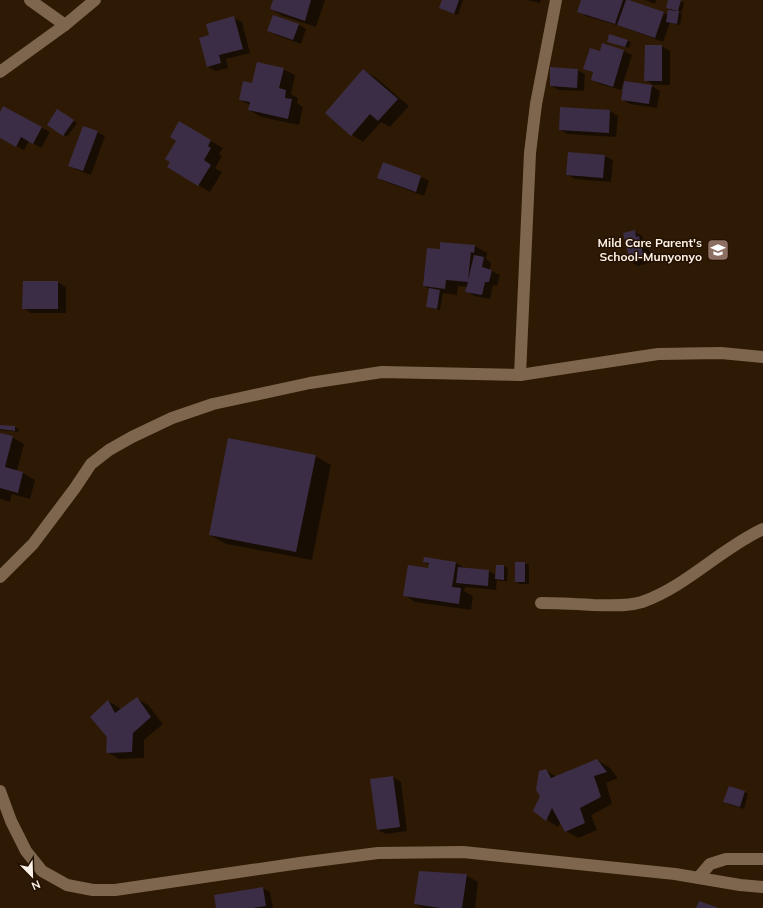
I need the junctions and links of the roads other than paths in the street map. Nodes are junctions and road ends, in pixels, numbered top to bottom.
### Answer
1 (30, 0) edge
2 (95, 0) edge
3 (556, 0) edge
4 (65, 25) junction
5 (0, 72) edge
6 (763, 357) edge
7 (520, 375) junction
8 (763, 529) edge
9 (0, 577) edge
10 (541, 603) dead end
11 (0, 792) edge
12 (763, 859) edge
13 (698, 878) junction
14 (763, 887) edge

1 - 4 street
2 - 4 street
3 - 7 street
4 - 5 street
6 - 7 street
7 - 9 street
8 - 10 street
11 - 13 street
12 - 13 street
13 - 14 street

